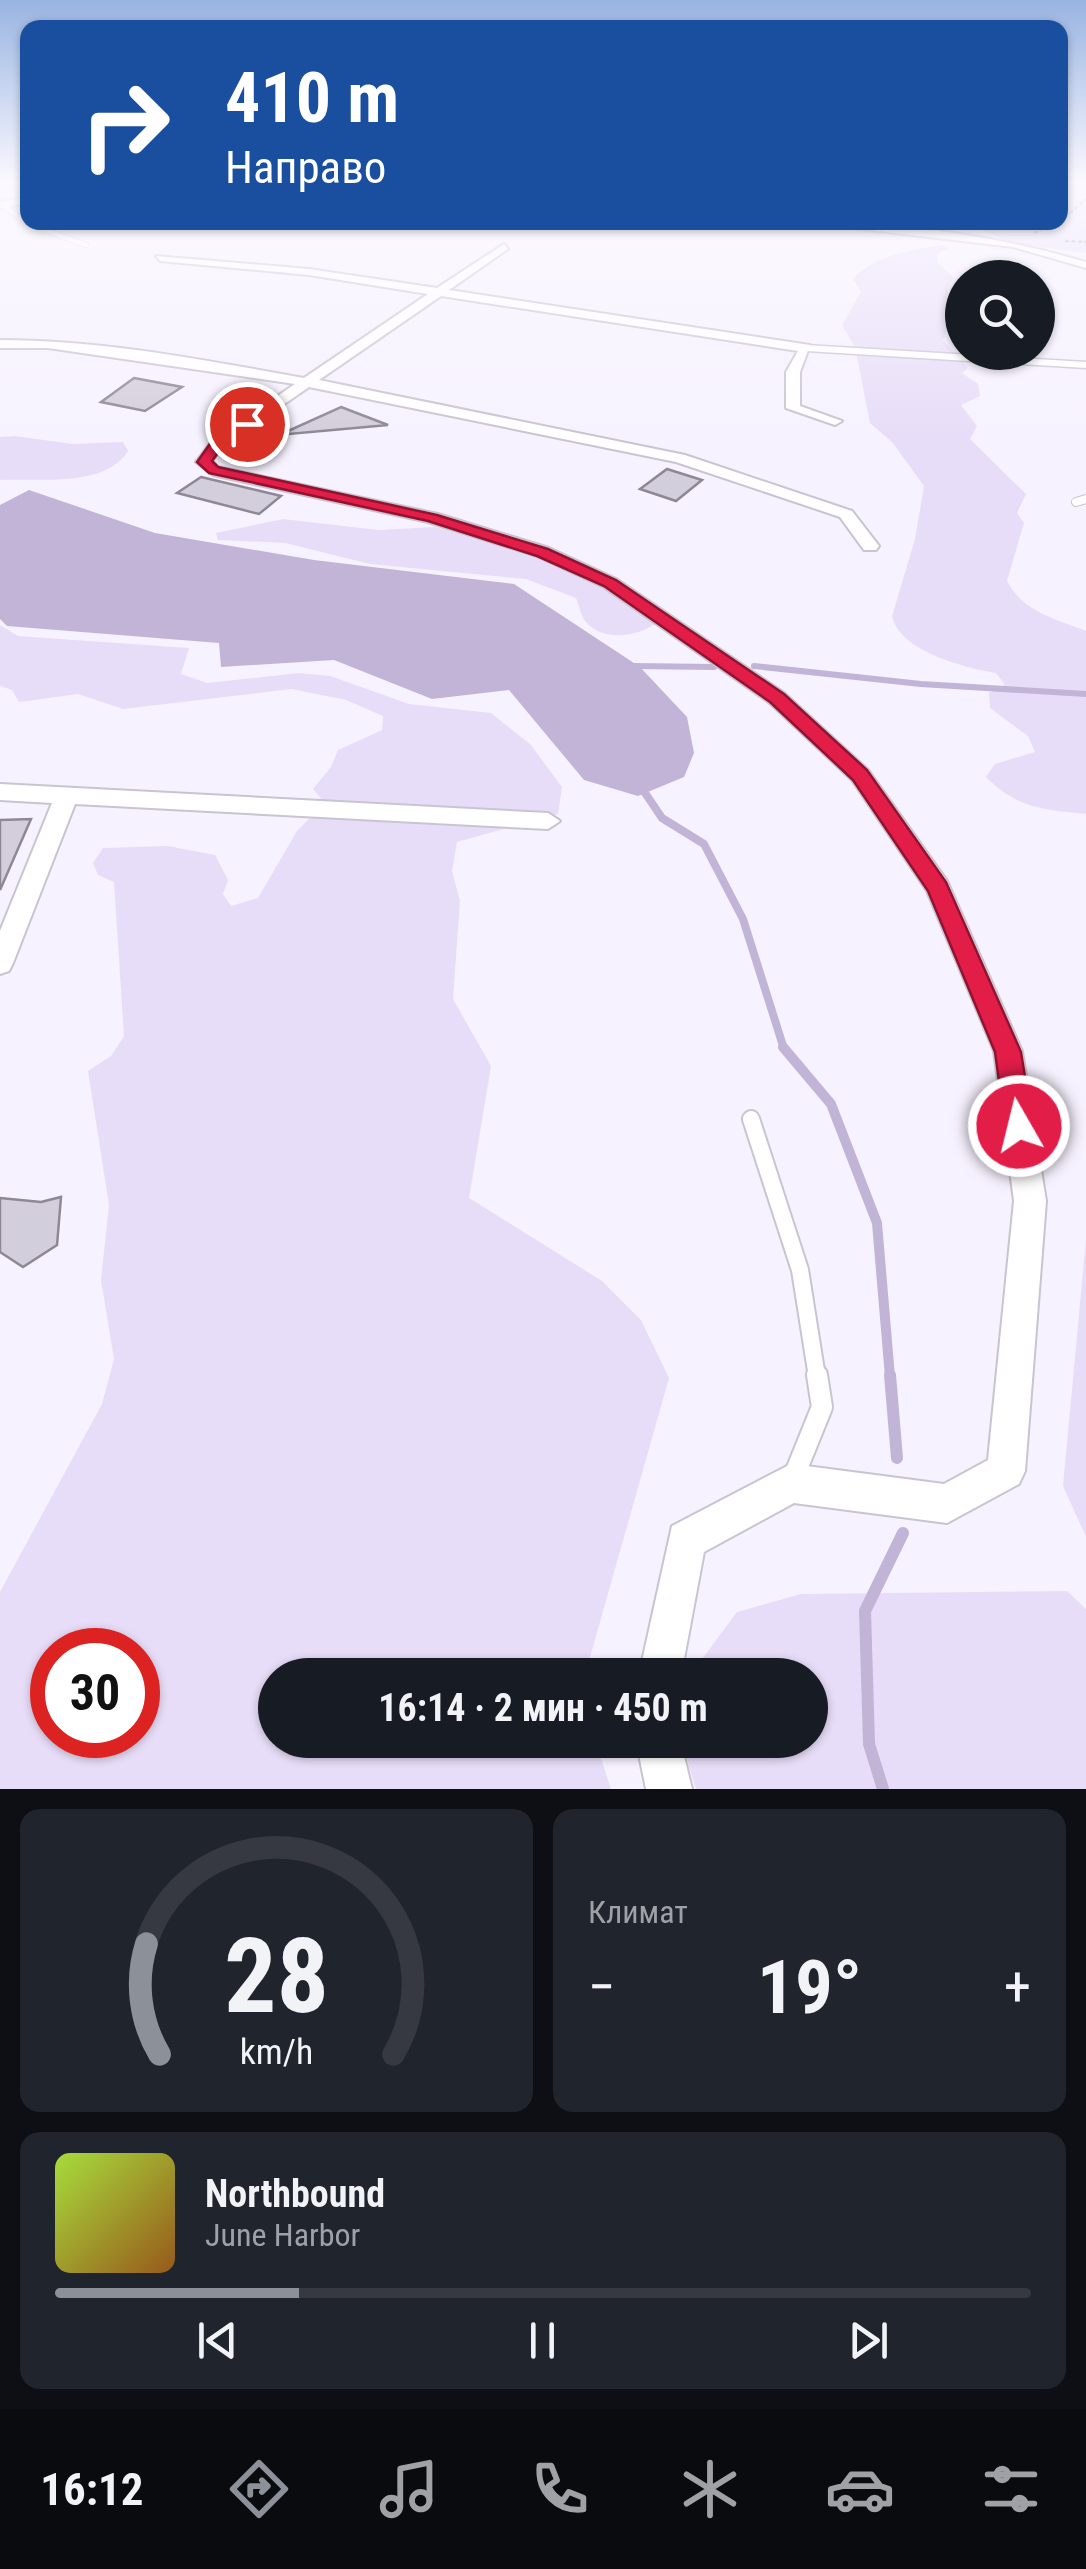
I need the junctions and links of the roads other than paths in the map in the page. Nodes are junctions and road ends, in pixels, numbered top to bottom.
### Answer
1 (269, 267) edge
2 (474, 267) edge
3 (439, 292) junction
4 (0, 344) edge
5 (806, 348) junction
6 (1086, 365) edge
7 (307, 382) junction
8 (835, 421) dead end
9 (870, 546) dead end
10 (0, 792) edge
11 (67, 794) junction
12 (548, 820) dead end
13 (0, 963) edge
14 (751, 1120) dead end
15 (791, 1483) junction
16 (663, 1658) edge
17 (662, 1758) edge
18 (669, 1789) edge

1 - 3 street
2 - 3 street
3 - 5 street
3 - 7 street
4 - 7 street
5 - 6 lane
5 - 8 street
7 - 9 street
7 - 15 street
10 - 11 street
11 - 12 street
11 - 13 street
14 - 15 lane
15 - 16 street
17 - 18 street

